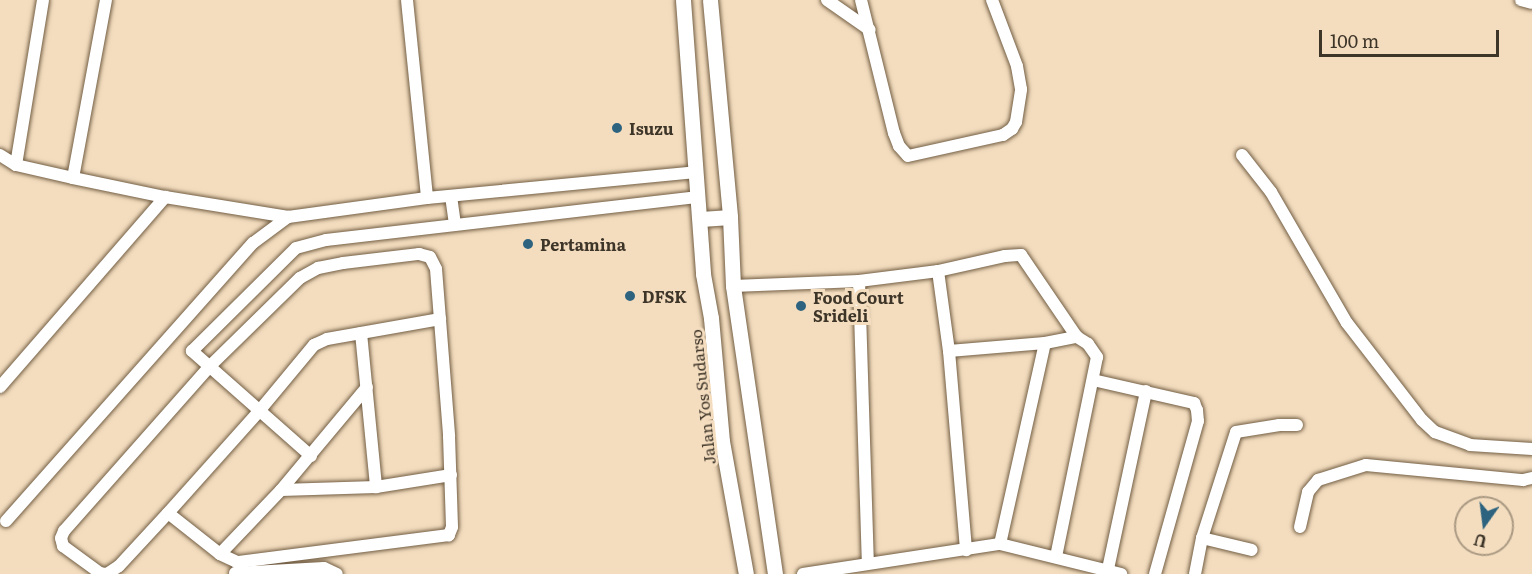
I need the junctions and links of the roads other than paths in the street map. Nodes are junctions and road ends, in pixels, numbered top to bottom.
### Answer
1 (43, 0) edge
2 (106, 0) edge
3 (407, 0) edge
4 (683, 0) edge
5 (710, 0) edge
6 (827, 0) edge
7 (861, 0) edge
8 (992, 0) edge
9 (1521, 0) edge
10 (1532, 3) edge
11 (870, 30) junction
12 (1242, 155) dead end
13 (0, 156) edge
14 (16, 165) junction
15 (696, 172) junction
16 (73, 178) junction
17 (451, 196) junction
18 (165, 197) junction
19 (699, 197) junction
20 (427, 198) junction
21 (288, 217) junction
22 (730, 217) junction
23 (701, 219) junction
24 (455, 225) junction
25 (938, 271) junction
26 (859, 281) junction
27 (733, 286) junction
28 (711, 318) junction
29 (737, 318) junction
30 (440, 319) junction
31 (362, 333) junction
32 (1077, 337) junction
33 (1045, 343) junction
34 (949, 351) junction
35 (210, 366) junction
36 (1093, 380) junction
37 (0, 387) edge
38 (367, 387) junction
39 (1146, 391) junction
40 (260, 410) junction
41 (1297, 425) dead end
42 (1532, 449) edge
43 (311, 456) junction
44 (451, 475) junction
45 (1532, 478) edge
46 (375, 487) junction
47 (281, 490) junction
48 (168, 513) junction
49 (6, 521) dead end
50 (1300, 527) dead end
51 (1202, 538) junction
52 (1000, 544) junction
53 (966, 550) junction
54 (1252, 550) dead end
55 (220, 554) junction
56 (1056, 557) junction
57 (868, 562) junction
58 (1108, 569) junction
59 (123, 570) edge
60 (235, 570) edge
61 (107, 574) edge
62 (337, 574) edge
63 (746, 574) edge
64 (775, 574) edge
65 (803, 574) edge
66 (1122, 574) edge
67 (1155, 574) edge
68 (1195, 574) edge

1 - 14 street
2 - 16 street
3 - 20 street
4 - 15 main road, Jalan Yos Sudarso
5 - 22 main road
6 - 11 street
7 - 11 street
8 - 11 street
9 - 10 street
12 - 42 street
13 - 14 street
14 - 16 street
15 - 17 street
15 - 19 main road, Jalan Yos Sudarso
16 - 18 street
17 - 20 street
17 - 24 street
18 - 21 street
18 - 37 street
19 - 23 main road, Jalan Yos Sudarso
19 - 24 street
20 - 21 street
21 - 49 street
22 - 23 main road
22 - 27 main road
23 - 28 main road, Jalan Yos Sudarso
24 - 35 street
25 - 26 street
25 - 32 street
25 - 34 street
26 - 27 street
26 - 57 street
27 - 29 main road
28 - 29 main road
28 - 63 main road, Jalan Yos Sudarso
29 - 64 main road
30 - 31 street
30 - 35 street
30 - 44 street
31 - 38 street
31 - 40 street
32 - 33 street
32 - 36 street
33 - 34 street
33 - 52 street
34 - 53 street
35 - 40 street
35 - 61 street
36 - 39 street
36 - 56 street
38 - 43 street
38 - 46 street
39 - 58 street
39 - 67 street
40 - 43 street
40 - 48 street
41 - 51 street
43 - 47 street
44 - 46 street
44 - 60 street
45 - 50 street
46 - 47 street
47 - 55 street
48 - 55 street
48 - 59 street
51 - 54 street
51 - 68 street
52 - 53 street
52 - 56 street
53 - 57 street
55 - 60 street
56 - 58 street
57 - 65 street
58 - 66 street
59 - 61 street
60 - 62 street

